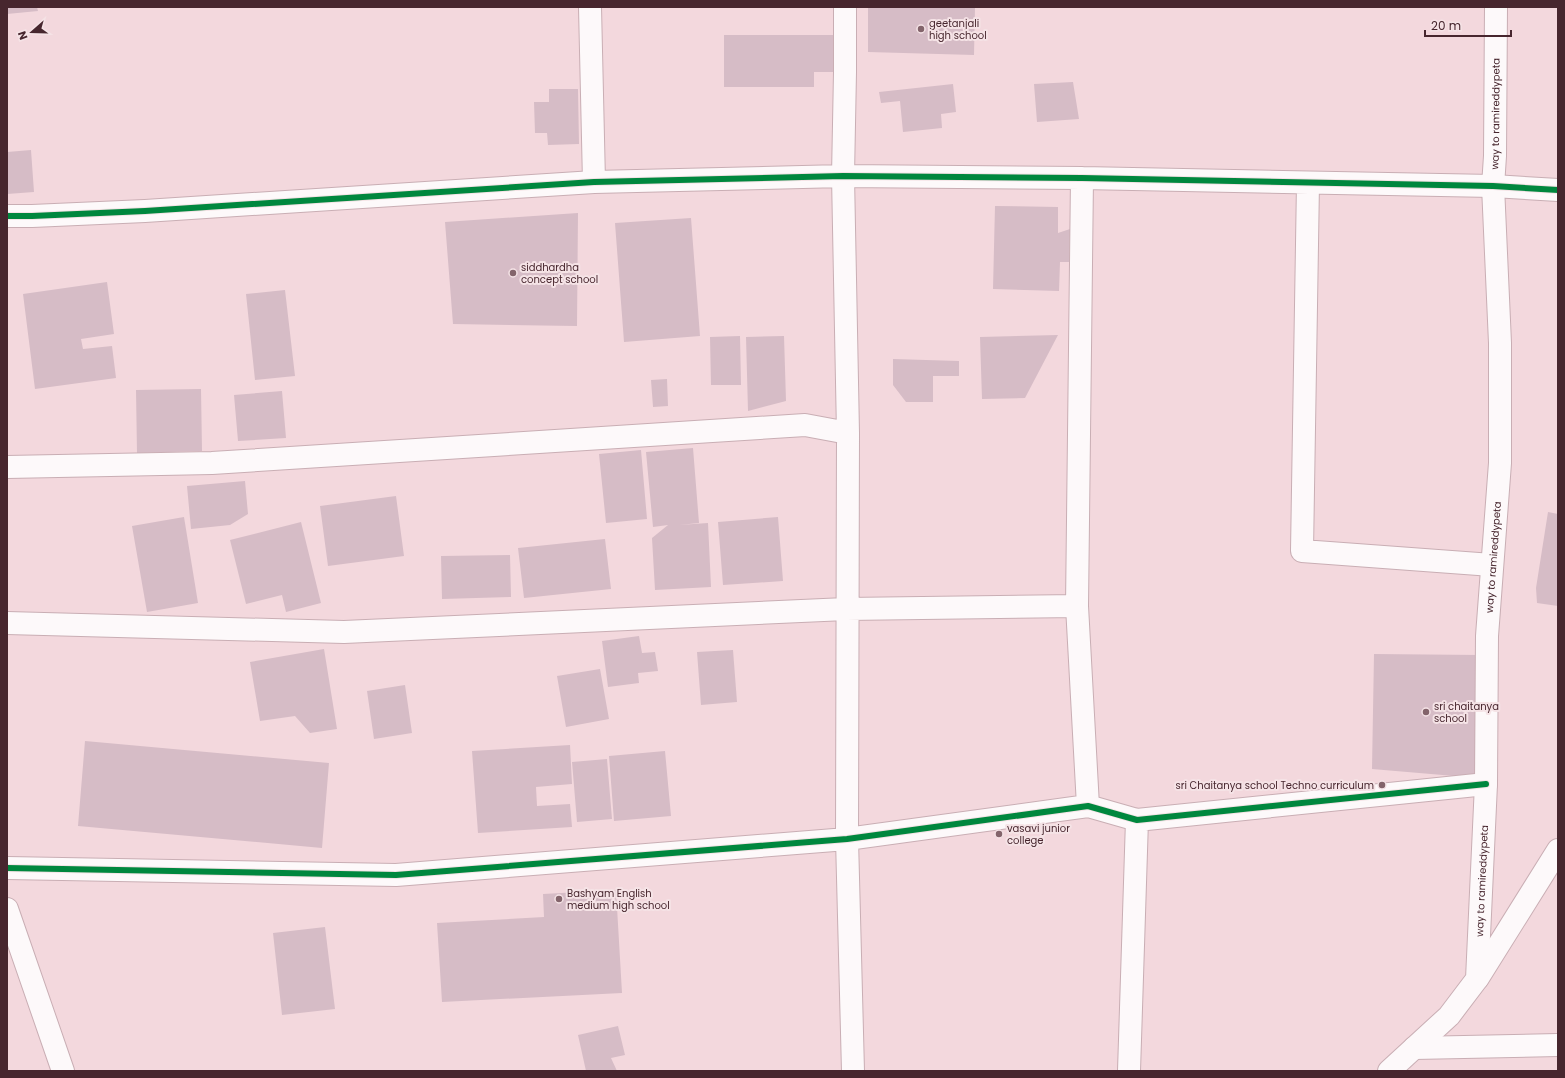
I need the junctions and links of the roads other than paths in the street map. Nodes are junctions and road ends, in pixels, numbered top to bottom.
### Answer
1 (590, 7) edge
2 (845, 7) edge
3 (1496, 7) edge
4 (843, 176) junction
5 (1082, 178) junction
6 (594, 182) junction
7 (1308, 183) junction
8 (1493, 186) junction
9 (1558, 190) edge
10 (7, 216) edge
11 (848, 433) junction
12 (7, 467) edge
13 (1492, 565) junction
14 (1077, 606) junction
15 (846, 609) junction
16 (7, 623) edge
17 (1486, 784) junction
18 (1088, 806) junction
19 (1137, 820) junction
20 (847, 839) junction
21 (1557, 852) edge
22 (7, 868) edge
23 (7, 909) edge
24 (1477, 979) junction
25 (1558, 1045) edge
26 (1414, 1048) junction
27 (63, 1071) edge
28 (853, 1071) edge
29 (1129, 1071) edge
30 (1389, 1071) edge

1 - 6 street
2 - 4 street
3 - 8 street, way to ramireddypeta
4 - 5 street
4 - 6 street
4 - 11 street
5 - 7 street
5 - 14 street
6 - 10 street
7 - 8 street
7 - 13 street
8 - 9 street
8 - 13 street, way to ramireddypeta
11 - 12 street
11 - 15 street
13 - 17 street, way to ramireddypeta
14 - 15 street
14 - 18 street
15 - 16 street
15 - 20 street
17 - 19 street
17 - 24 street, way to ramireddypeta
18 - 19 street
18 - 20 street
19 - 29 street
20 - 22 street
20 - 28 street
21 - 24 street
23 - 27 street
24 - 26 street
25 - 26 street
26 - 30 street

